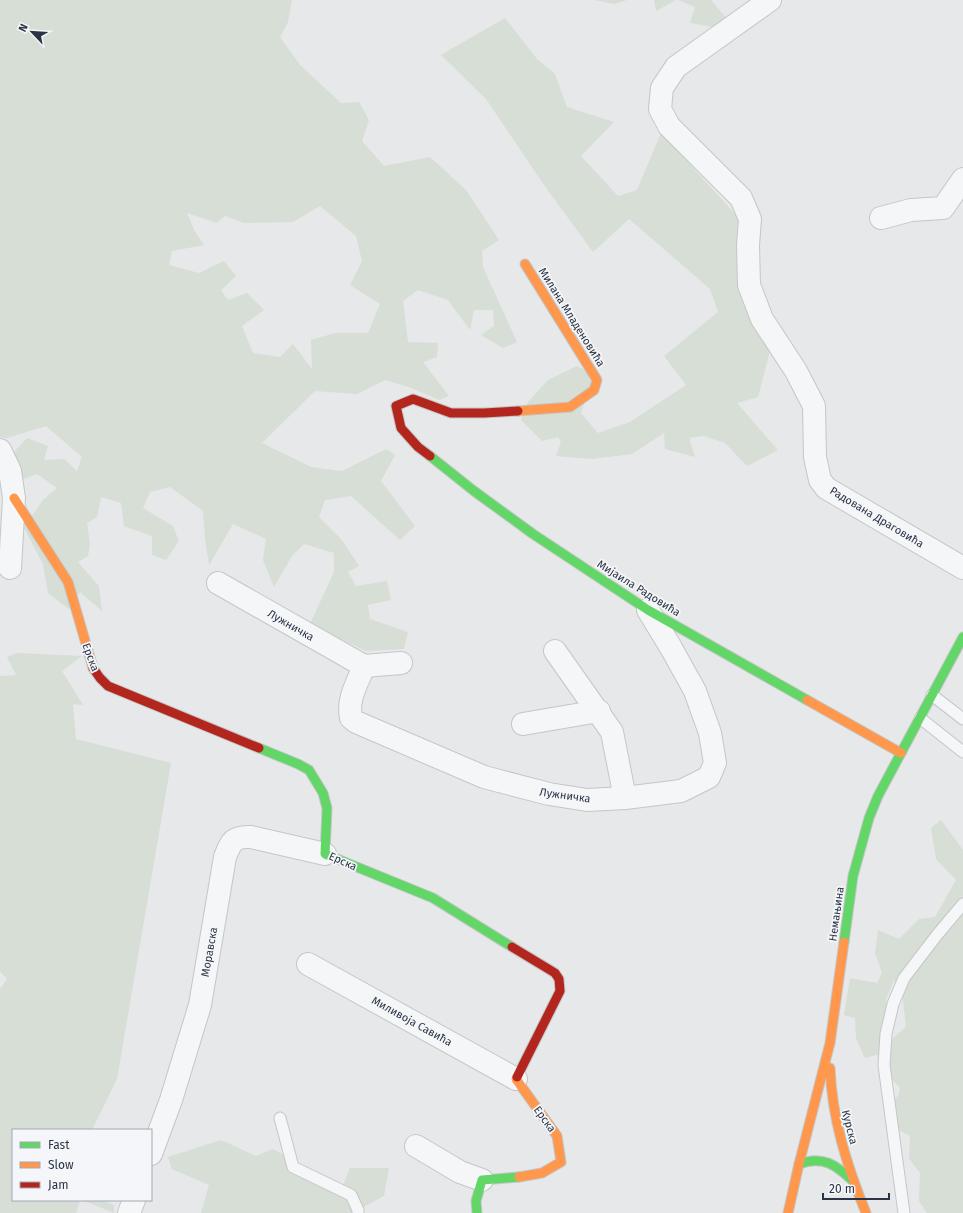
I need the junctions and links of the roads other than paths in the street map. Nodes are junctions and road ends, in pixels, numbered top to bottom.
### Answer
1 (770, 0) edge
2 (963, 179) edge
3 (881, 218) dead end
4 (525, 264) dead end
5 (396, 406) joint
6 (0, 450) edge
7 (14, 498) junction
8 (10, 568) dead end
9 (963, 568) edge
10 (218, 583) dead end
11 (648, 610) junction
12 (963, 637) edge
13 (555, 650) dead end
14 (401, 663) dead end
15 (364, 666) junction
16 (932, 695) junction
17 (599, 711) junction
18 (920, 718) junction
19 (963, 719) edge
20 (523, 724) dead end
21 (963, 752) edge
22 (901, 753) junction
23 (625, 798) junction
24 (325, 854) junction
25 (963, 904) edge
26 (308, 964) dead end
27 (830, 1043) junction
28 (516, 1079) junction
29 (280, 1118) dead end
30 (416, 1146) dead end
31 (152, 1151) edge
32 (799, 1164) junction
33 (482, 1180) junction
34 (853, 1181) junction
35 (134, 1201) edge
36 (129, 1213) edge
37 (358, 1213) edge
38 (476, 1213) edge
39 (788, 1213) edge
40 (866, 1213) edge
41 (904, 1213) edge

1 - 9 street, Радована Драговића
2 - 3 street
4 - 5 street, Милана Младеновића
5 - 11 street, Мијаила Радовића
6 - 7 street
7 - 8 street
7 - 24 street, Ерска
10 - 15 street, Лужничка
11 - 22 street, Мијаила Радовића
11 - 23 street, Лужничка
12 - 16 street, Немањина
13 - 17 street
14 - 15 street
15 - 23 street, Лужничка
16 - 18 street, Немањина
16 - 19 lane
17 - 20 street
17 - 23 street
18 - 21 lane
18 - 22 street, Немањина
22 - 27 street, Немањина
24 - 28 street, Ерска
24 - 31 street, Моравска
25 - 41 lane
26 - 28 street, Миливоја Савића
27 - 32 street, Немањина
27 - 34 street, Курска
28 - 33 street, Ерска
29 - 37 lane
30 - 33 street, Ерска
32 - 34 street
32 - 39 street, Немањина
33 - 38 street
34 - 40 street, Курска
35 - 36 street

